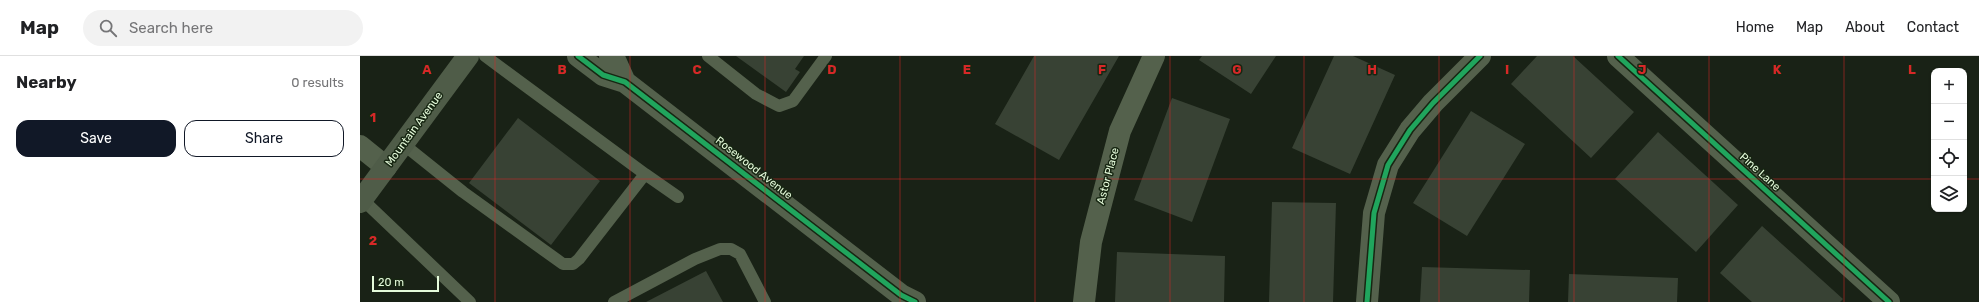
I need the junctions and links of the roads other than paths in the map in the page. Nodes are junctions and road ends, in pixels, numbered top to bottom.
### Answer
1 (468, 56) edge
2 (484, 56) edge
3 (578, 56) edge
4 (610, 56) edge
5 (708, 56) edge
6 (826, 56) edge
7 (1154, 56) edge
8 (1480, 56) edge
9 (1618, 56) edge
10 (625, 82) junction
11 (403, 144) junction
12 (360, 146) edge
13 (386, 167) junction
14 (645, 174) junction
15 (678, 197) dead end
16 (361, 200) edge
17 (470, 302) edge
18 (614, 302) edge
19 (765, 302) edge
20 (915, 302) edge
21 (1084, 302) edge
22 (1367, 302) edge
23 (1888, 302) edge

1 - 11 street, Mountain Avenue
2 - 14 lane
3 - 10 street, Rosewood Avenue
4 - 10 street, Rosewood Avenue
5 - 6 lane
7 - 21 street, Astor Place
8 - 22 street
9 - 23 street, Pine Lane
10 - 20 street, Rosewood Avenue
11 - 13 street, Mountain Avenue
11 - 14 lane
12 - 13 street
13 - 16 street, Mountain Avenue
14 - 15 lane
16 - 17 lane
18 - 19 lane

